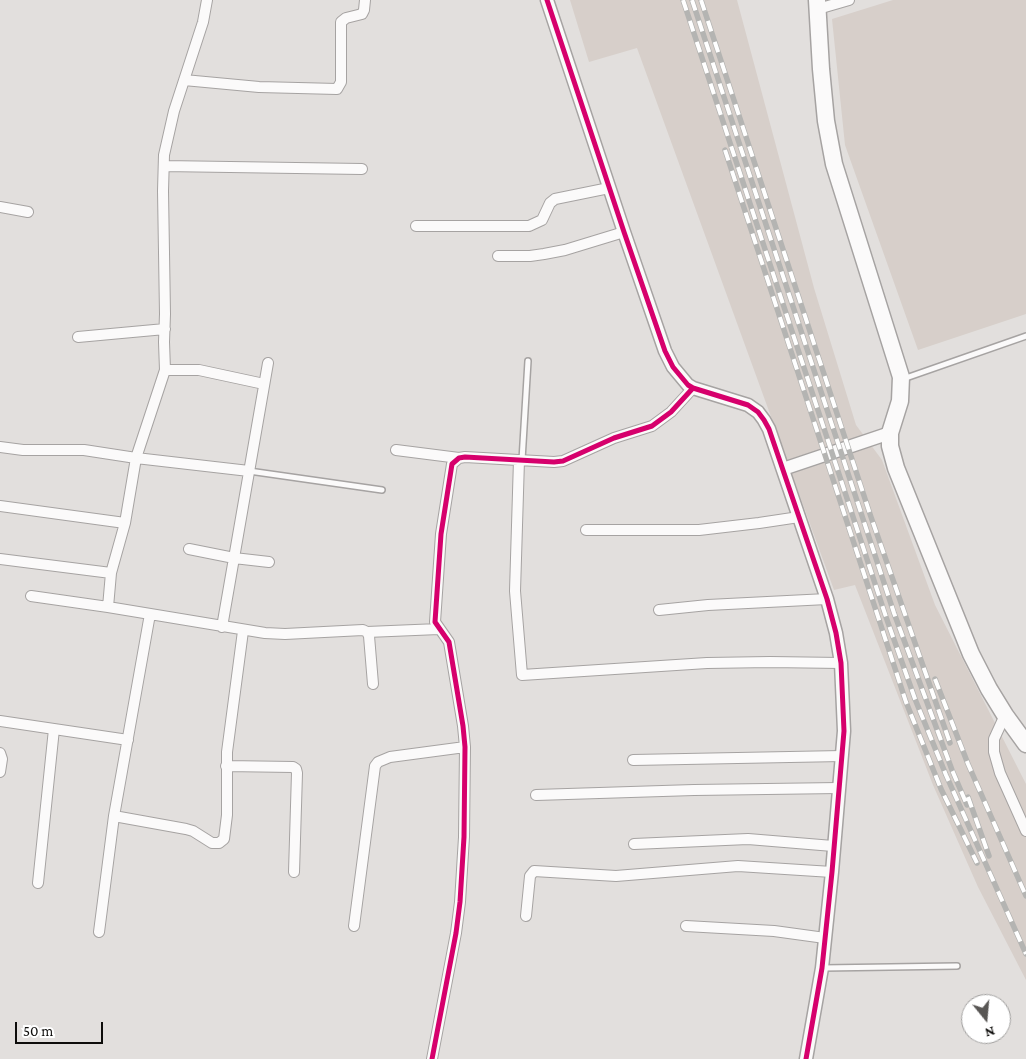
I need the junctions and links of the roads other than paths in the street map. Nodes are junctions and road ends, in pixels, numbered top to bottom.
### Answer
1 (207, 0) edge
2 (365, 0) edge
3 (547, 0) edge
4 (849, 0) edge
5 (818, 5) edge
6 (184, 80) junction
7 (164, 166) junction
8 (362, 169) dead end
9 (609, 188) junction
10 (0, 207) edge
11 (28, 212) dead end
12 (416, 226) dead end
13 (624, 232) junction
14 (498, 256) dead end
15 (165, 329) junction
16 (78, 336) dead end
17 (1026, 336) edge
18 (528, 361) dead end
19 (268, 363) dead end
20 (165, 370) junction
21 (900, 380) junction
22 (264, 384) junction
23 (693, 388) junction
24 (890, 433) junction
25 (0, 447) edge
26 (396, 450) dead end
27 (136, 458) junction
28 (459, 458) junction
29 (520, 460) junction
30 (783, 469) junction
31 (249, 471) junction
32 (382, 490) dead end
33 (0, 506) edge
34 (799, 517) junction
35 (125, 523) junction
36 (586, 530) dead end
37 (189, 549) dead end
38 (0, 558) edge
39 (234, 558) junction
40 (269, 562) dead end
41 (111, 573) junction
42 (31, 596) dead end
43 (827, 599) junction
44 (108, 607) junction
45 (659, 610) dead end
46 (150, 614) junction
47 (222, 627) junction
48 (439, 629) junction
49 (243, 631) junction
50 (367, 632) junction
51 (841, 663) junction
52 (373, 684) dead end
53 (1005, 715) junction
54 (0, 721) edge
55 (54, 729) junction
56 (128, 740) junction
57 (1026, 744) edge
58 (465, 747) junction
59 (0, 753) edge
60 (842, 756) junction
61 (633, 760) dead end
62 (226, 766) junction
63 (0, 772) edge
64 (839, 788) junction
65 (536, 796) dead end
66 (114, 816) junction
67 (1026, 831) edge
68 (634, 844) dead end
69 (833, 846) junction
70 (294, 872) dead end
71 (832, 872) junction
72 (38, 883) dead end
73 (526, 916) dead end
74 (354, 926) dead end
75 (686, 926) dead end
76 (99, 932) dead end
77 (825, 938) junction
78 (958, 966) dead end
79 (822, 968) junction
80 (432, 1059) edge
81 (806, 1059) edge

1 - 6 street
2 - 6 street
3 - 9 street
4 - 5 street
5 - 21 main road
6 - 7 street
7 - 8 street
7 - 15 street
9 - 12 street
9 - 13 street
10 - 11 street
13 - 14 street
13 - 23 street
15 - 16 street
15 - 20 street
17 - 21 lane
18 - 29 lane
19 - 22 street
20 - 22 street
20 - 27 street
21 - 24 main road
22 - 31 street
23 - 29 street
23 - 30 street
24 - 30 street
24 - 53 main road
25 - 27 street
26 - 28 street
27 - 31 street
27 - 35 street
28 - 29 street
28 - 48 street
29 - 51 street
30 - 34 street
31 - 32 lane
31 - 39 street
33 - 35 street
34 - 36 street
34 - 43 street
35 - 41 street
37 - 39 street
38 - 41 street
39 - 40 street
39 - 47 street
41 - 44 street
42 - 44 street
43 - 45 street
43 - 51 street
44 - 46 street
46 - 47 street
46 - 56 street
47 - 49 street
48 - 50 street
48 - 58 street
49 - 50 street
49 - 62 street
50 - 52 street
51 - 60 street
53 - 57 main road
53 - 67 street
54 - 55 street
55 - 56 street
55 - 72 street
56 - 66 street
58 - 74 street
58 - 80 street
59 - 63 street
60 - 61 street
60 - 64 street
62 - 66 street
62 - 70 street
64 - 65 street
64 - 69 street
66 - 76 street
68 - 69 street
69 - 71 street
71 - 73 street
71 - 77 street
75 - 77 street
77 - 79 street
78 - 79 lane
79 - 81 street

